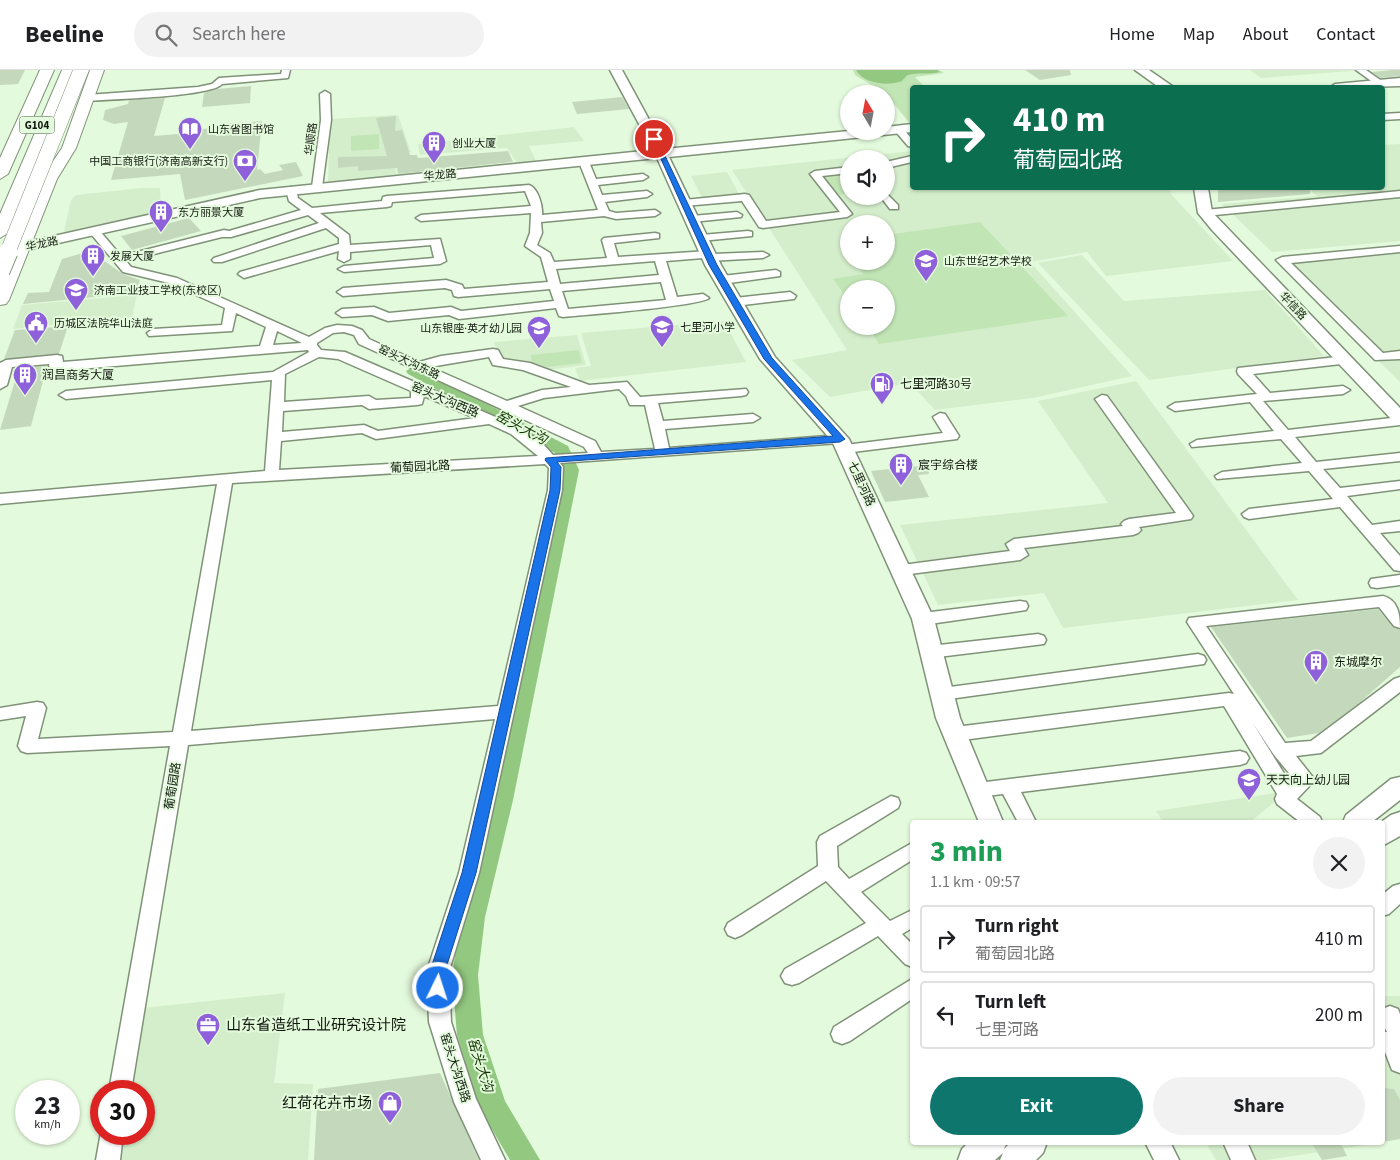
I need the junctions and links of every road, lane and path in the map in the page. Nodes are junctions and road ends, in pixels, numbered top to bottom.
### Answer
1 (47, 70) edge
2 (57, 70) edge
3 (63, 70) edge
4 (69, 70) edge
5 (81, 70) edge
6 (88, 70) edge
7 (93, 70) edge
8 (97, 70) edge
9 (286, 70) edge
10 (616, 70) edge
11 (1141, 70) edge
12 (1360, 70) edge
13 (1400, 82) edge
14 (1381, 84) junction
15 (1164, 85) edge
16 (1370, 85) edge
17 (325, 94) dead end
18 (87, 98) junction
19 (1400, 116) edge
20 (1385, 117) edge
21 (896, 130) edge
22 (910, 142) edge
23 (662, 154) junction
24 (4, 156) edge
25 (910, 159) edge
26 (584, 162) junction
27 (895, 163) edge
28 (840, 171) edge
29 (6, 176) edge
30 (643, 177) dead end
31 (49, 179) junction
32 (592, 182) junction
33 (317, 187) junction
34 (290, 190) junction
35 (1201, 190) edge
36 (647, 194) dead end
37 (1400, 194) edge
38 (599, 199) junction
39 (0, 202) edge
40 (309, 211) junction
41 (688, 211) junction
42 (604, 213) junction
43 (655, 213) dead end
44 (1205, 213) junction
45 (536, 214) junction
46 (737, 215) dead end
47 (421, 218) dead end
48 (327, 224) junction
49 (95, 232) junction
50 (0, 234) edge
51 (748, 234) dead end
52 (655, 236) dead end
53 (22, 248) junction
54 (344, 248) junction
55 (1400, 249) edge
56 (706, 250) junction
57 (0, 253) edge
58 (763, 255) dead end
59 (659, 256) junction
60 (117, 260) junction
61 (218, 260) dead end
62 (613, 260) junction
63 (549, 266) junction
64 (344, 268) junction
65 (0, 271) edge
66 (244, 274) dead end
67 (776, 274) dead end
68 (666, 278) junction
69 (722, 280) junction
70 (556, 286) junction
71 (343, 292) junction
72 (790, 296) dead end
73 (703, 298) dead end
74 (0, 300) edge
75 (672, 301) junction
76 (735, 302) junction
77 (561, 304) junction
78 (232, 306) junction
79 (342, 313) junction
80 (273, 325) junction
81 (341, 328) junction
82 (153, 334) dead end
83 (363, 341) junction
84 (313, 347) junction
85 (265, 349) junction
86 (340, 355) junction
87 (1400, 355) edge
88 (1345, 360) junction
89 (418, 366) junction
90 (279, 375) junction
91 (0, 385) edge
92 (418, 388) junction
93 (588, 389) junction
94 (1343, 390) dead end
95 (741, 392) dead end
96 (66, 395) dead end
97 (1267, 397) junction
98 (1253, 398) junction
99 (1102, 399) dead end
100 (651, 400) junction
101 (505, 406) junction
102 (277, 407) junction
103 (1175, 407) dead end
104 (940, 417) dead end
105 (753, 418) dead end
106 (1400, 419) edge
107 (492, 420) junction
108 (657, 426) junction
109 (1283, 433) junction
110 (275, 437) junction
111 (842, 444) junction
112 (1197, 444) dead end
113 (663, 453) junction
114 (597, 457) junction
115 (1400, 458) edge
116 (550, 460) junction
117 (1312, 466) junction
118 (272, 476) junction
119 (1222, 476) dead end
120 (225, 480) junction
121 (1400, 485) edge
122 (1340, 498) junction
123 (0, 499) edge
124 (1249, 514) dead end
125 (1400, 526) edge
126 (1368, 530) junction
127 (1399, 564) edge
128 (902, 570) junction
129 (1400, 580) edge
130 (1377, 583) dead end
131 (1020, 606) dead end
132 (923, 619) junction
133 (1400, 622) edge
134 (1038, 640) dead end
135 (930, 652) junction
136 (1198, 660) dead end
137 (1400, 683) edge
138 (942, 694) junction
139 (506, 712) junction
140 (0, 714) edge
141 (955, 734) junction
142 (181, 738) junction
143 (1280, 750) junction
144 (1240, 758) dead end
145 (1008, 786) junction
146 (1400, 786) edge
147 (978, 790) junction
148 (1288, 796) junction
149 (891, 803) dead end
150 (990, 820) edge
151 (1026, 820) edge
152 (1310, 820) edge
153 (1358, 820) edge
154 (1400, 822) edge
155 (1385, 834) edge
156 (910, 852) edge
157 (828, 870) junction
158 (847, 890) junction
159 (1400, 892) edge
160 (1385, 905) edge
161 (910, 919) edge
162 (884, 928) junction
163 (735, 929) dead end
164 (910, 956) edge
165 (792, 976) dead end
166 (910, 989) edge
167 (1391, 1015) edge
168 (842, 1034) dead end
169 (1400, 1036) edge
170 (1385, 1042) edge
171 (1400, 1063) edge
172 (122, 1080) edge
173 (110, 1145) edge
174 (989, 1145) edge
175 (1029, 1145) edge
176 (1158, 1145) edge
177 (1236, 1145) edge
178 (108, 1160) edge
179 (493, 1160) edge
180 (973, 1160) edge
181 (1015, 1160) edge
182 (1167, 1160) edge
183 (1243, 1160) edge

1 - 24 highway
2 - 29 highway
3 - 29 highway, G104
4 - 50 highway
5 - 65 highway, bridge
6 - 31 highway, G104
7 - 31 highway
8 - 18 highway
9 - 18 street
10 - 23 main road, 七里河路
11 - 15 main road
12 - 14 street
13 - 14 main road
14 - 16 main road
17 - 33 street, 华顺路
18 - 31 highway
19 - 20 street
21 - 22 street
21 - 23 main road, 华龙路
23 - 26 main road, 华龙路
23 - 41 main road, 七里河路
24 - 29 highway
25 - 27 street
26 - 32 street
26 - 33 main road, 华龙路
28 - 41 street
29 - 39 highway, G104
30 - 32 street
31 - 53 highway, G104
32 - 38 street
33 - 34 main road, 华龙路
34 - 40 street
34 - 49 main road, 华龙路
35 - 44 main road
36 - 38 street
37 - 44 street
38 - 42 street
40 - 45 street
40 - 48 street
40 - 60 street
41 - 46 street
41 - 56 main road, 七里河路
42 - 43 street
42 - 45 street
44 - 88 main road, 华信路
45 - 47 street
45 - 63 street
48 - 54 street
48 - 61 street
49 - 53 main road, 华龙路
49 - 60 street, 窑头大沟西路
51 - 56 street
52 - 62 street
53 - 57 main road, 华龙路
53 - 74 highway, G104
54 - 64 street
54 - 64 street
54 - 66 street
55 - 87 street
56 - 58 street
56 - 59 street
56 - 69 main road, 七里河路
59 - 62 street
59 - 68 street
60 - 78 street, 窑头大沟西路
62 - 63 street
63 - 70 street
64 - 71 street
67 - 69 street
68 - 70 street
68 - 75 street
69 - 76 main road, 七里河路
70 - 71 street
70 - 77 street
71 - 79 street
72 - 76 street
73 - 75 street
75 - 77 street
76 - 111 main road, 七里河路
77 - 79 street
78 - 80 street, 窑头大沟西路
78 - 82 street
79 - 81 street
80 - 84 street, 窑头大沟西路
80 - 85 street
81 - 83 street, 窑头大沟东路
81 - 84 street
83 - 86 street
83 - 89 street, 窑头大沟东路
84 - 85 street
84 - 86 street, 窑头大沟西路
84 - 90 street
85 - 91 street
86 - 92 street, 窑头大沟西路
88 - 97 street
88 - 106 main road, 华信路
89 - 93 street
89 - 101 street, 窑头大沟东路
90 - 96 street
90 - 102 street
92 - 102 street
92 - 107 street, 窑头大沟西路
93 - 100 street
93 - 101 street
94 - 97 street
95 - 100 street
97 - 98 street
98 - 103 street
98 - 109 street
99 - 128 street
100 - 108 street
101 - 114 street, 窑头大沟东路
102 - 110 street
104 - 111 street
105 - 108 street
106 - 109 street
107 - 110 street
107 - 116 street, 窑头大沟西路
108 - 113 street
109 - 112 street
109 - 117 street
110 - 118 street
111 - 113 street, 葡萄园北路
111 - 128 main road, 七里河路
113 - 114 street, 葡萄园北路
114 - 116 street, 葡萄园北路
115 - 117 street
116 - 118 street, 葡萄园北路
116 - 139 street, 窑头大沟西路
117 - 119 street
117 - 122 street
118 - 120 street, 葡萄园北路
120 - 123 street, 葡萄园北路
120 - 142 street, 葡萄园路
121 - 122 street
122 - 124 street
122 - 126 street
125 - 126 street
126 - 127 street
128 - 132 main road, 七里河路
129 - 130 street
131 - 132 street
132 - 135 main road, 七里河路
133 - 143 street
134 - 135 street
135 - 138 main road, 七里河路
136 - 138 street
137 - 143 street
138 - 141 main road, 七里河路
139 - 142 street
139 - 179 street, 窑头大沟西路
140 - 142 street
141 - 147 main road, 七里河路
141 - 148 street
142 - 172 street, 葡萄园路
143 - 148 street
144 - 145 street
145 - 147 street
145 - 151 street
146 - 153 main road
147 - 150 main road, 七里河路
148 - 152 street
149 - 157 street
154 - 155 main road
156 - 158 street
157 - 158 street
157 - 163 street
158 - 162 street
159 - 160 street
161 - 162 street
162 - 164 street
162 - 165 street
166 - 168 street
167 - 169 street
170 - 171 street
173 - 178 street
174 - 180 main road
175 - 181 main road
176 - 182 street
177 - 183 street

